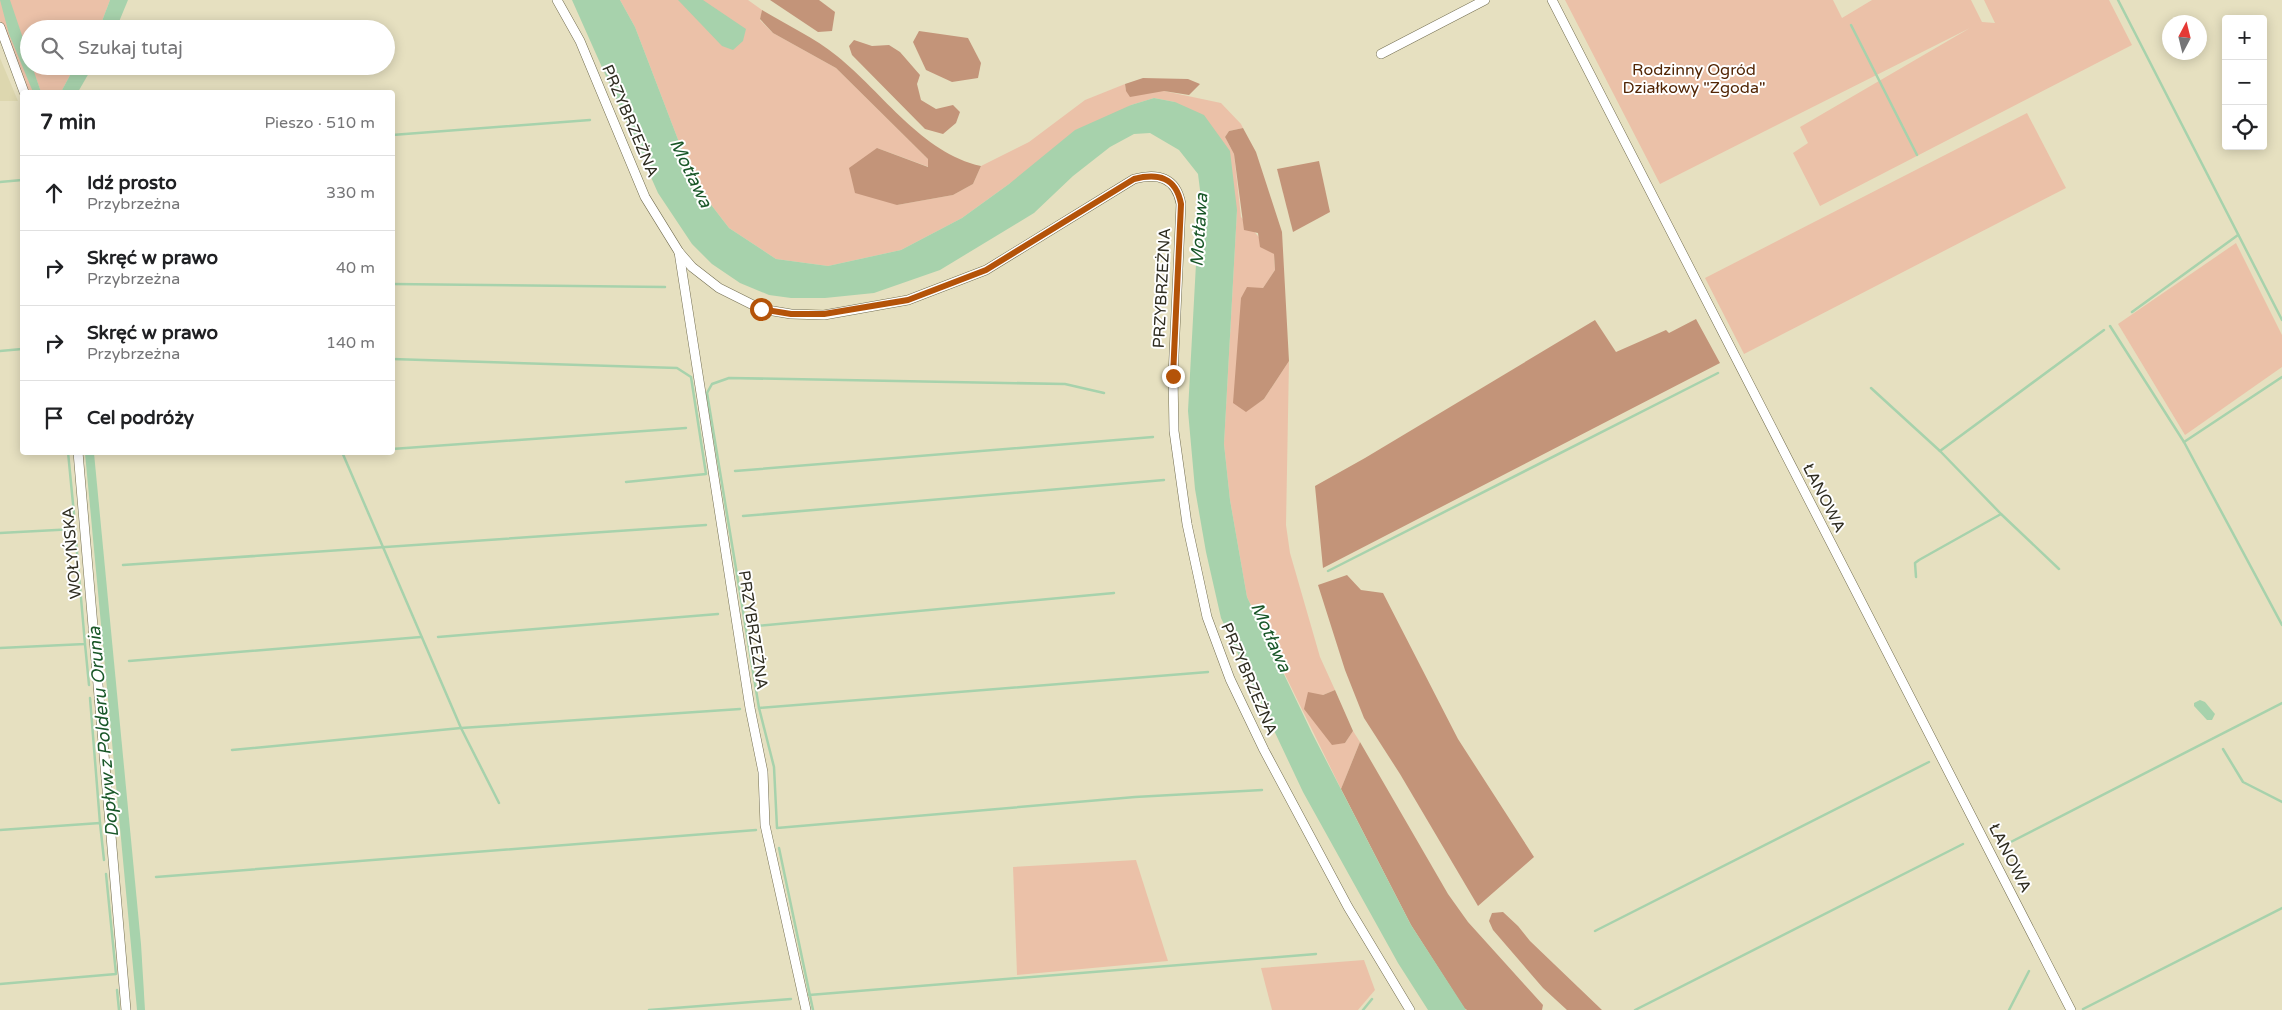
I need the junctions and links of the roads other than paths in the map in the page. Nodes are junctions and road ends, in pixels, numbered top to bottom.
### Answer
1 (557, 0) edge
2 (1486, 0) edge
3 (1552, 0) edge
4 (0, 27) edge
5 (1381, 54) dead end
6 (23, 90) edge
7 (679, 252) junction
8 (78, 455) edge
9 (126, 1010) edge
10 (806, 1010) edge
11 (1410, 1010) edge
12 (2071, 1010) edge

1 - 7 street, PRZYBRZEŻNA
2 - 5 street
3 - 12 street, ŁANOWA
4 - 6 street
7 - 10 street, PRZYBRZEŻNA
7 - 11 street, PRZYBRZEŻNA
8 - 9 street, WOŁYŃSKA

